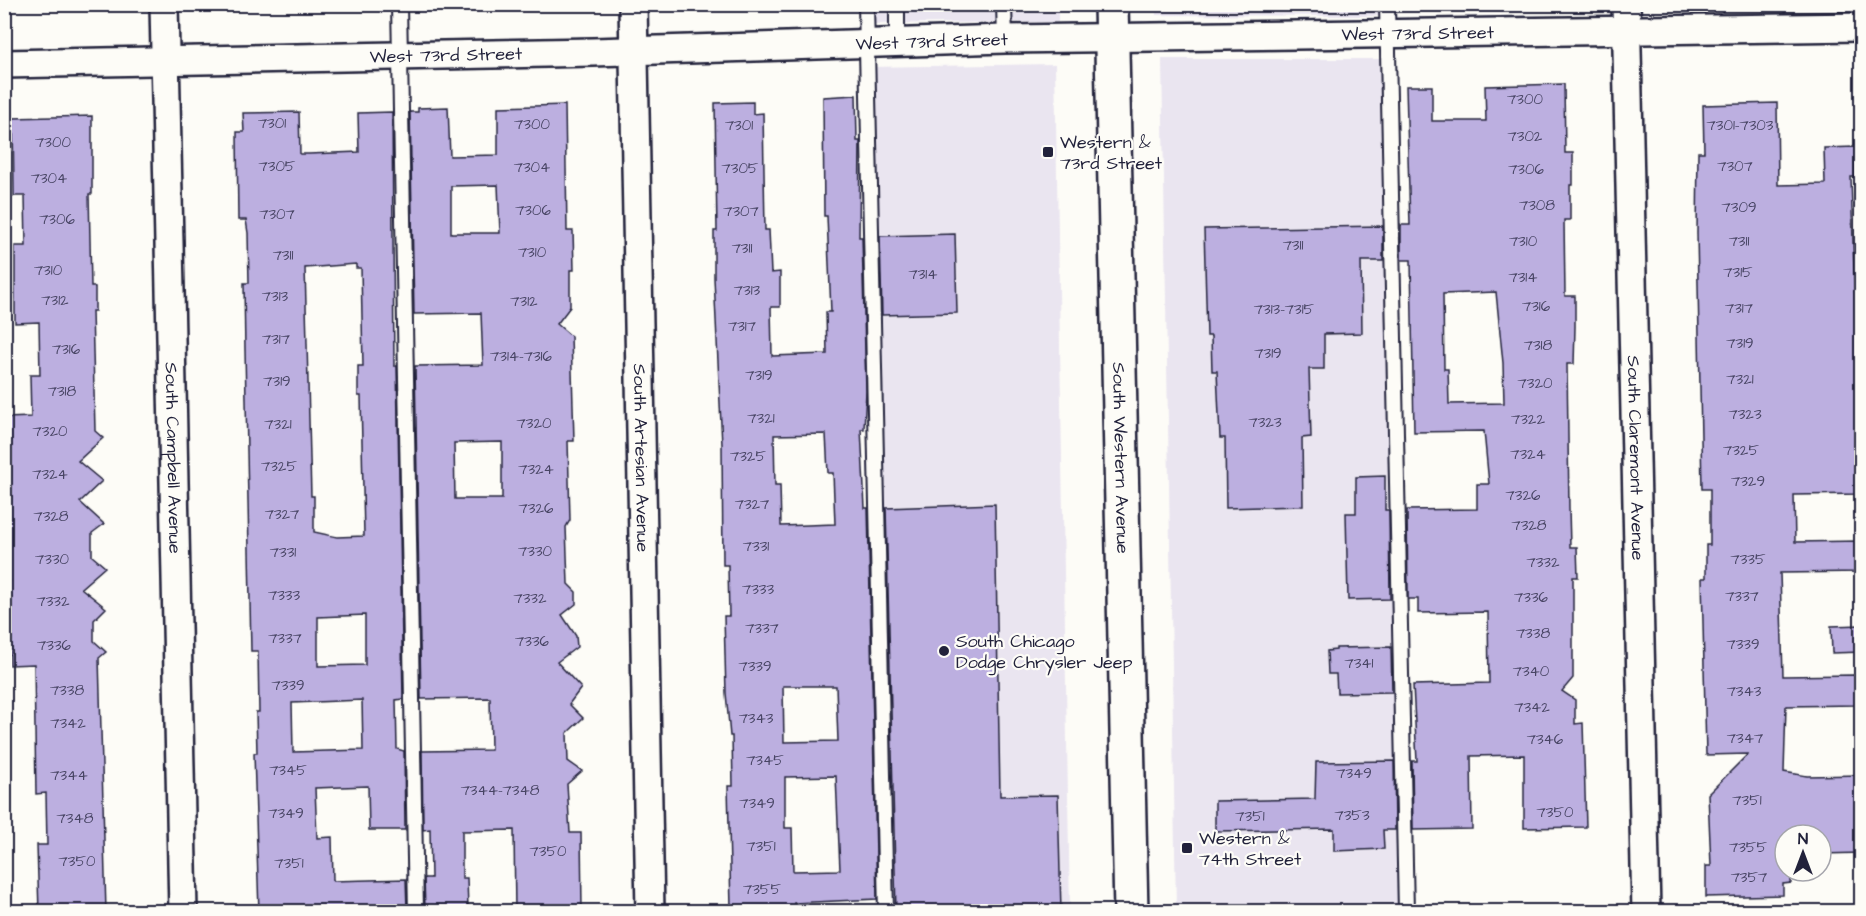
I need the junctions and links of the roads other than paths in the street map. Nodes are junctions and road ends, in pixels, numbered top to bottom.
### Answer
1 (164, 4) edge
2 (399, 4) edge
3 (633, 4) edge
4 (866, 4) edge
5 (897, 4) edge
6 (1004, 4) edge
7 (1111, 4) edge
8 (1387, 4) edge
9 (1627, 17) edge
10 (1862, 27) edge
11 (1388, 33) junction
12 (1112, 37) junction
13 (1005, 39) junction
14 (867, 42) junction
15 (897, 42) junction
16 (634, 51) junction
17 (400, 55) junction
18 (165, 60) junction
19 (4, 64) edge
20 (183, 912) edge
21 (416, 912) edge
22 (650, 912) edge
23 (886, 912) edge
24 (1131, 912) edge
25 (1406, 912) edge
26 (1646, 912) edge

1 - 18 street, South Campbell Avenue
2 - 17 lane
3 - 16 street, South Artesian Avenue
4 - 14 lane
5 - 15 lane
6 - 13 lane
7 - 12 main road, South Western Avenue
8 - 11 lane
9 - 10 street, West 73rd Street
9 - 11 street, West 73rd Street
9 - 26 street, South Claremont Avenue
11 - 12 street, West 73rd Street
11 - 25 lane
12 - 13 street, West 73rd Street
12 - 24 main road, South Western Avenue
13 - 15 street, West 73rd Street
14 - 15 street, West 73rd Street
14 - 16 street, West 73rd Street
14 - 23 lane
16 - 17 street, West 73rd Street
16 - 22 street, South Artesian Avenue
17 - 18 street, West 73rd Street
17 - 21 lane
18 - 19 street, West 73rd Street
18 - 20 street, South Campbell Avenue

